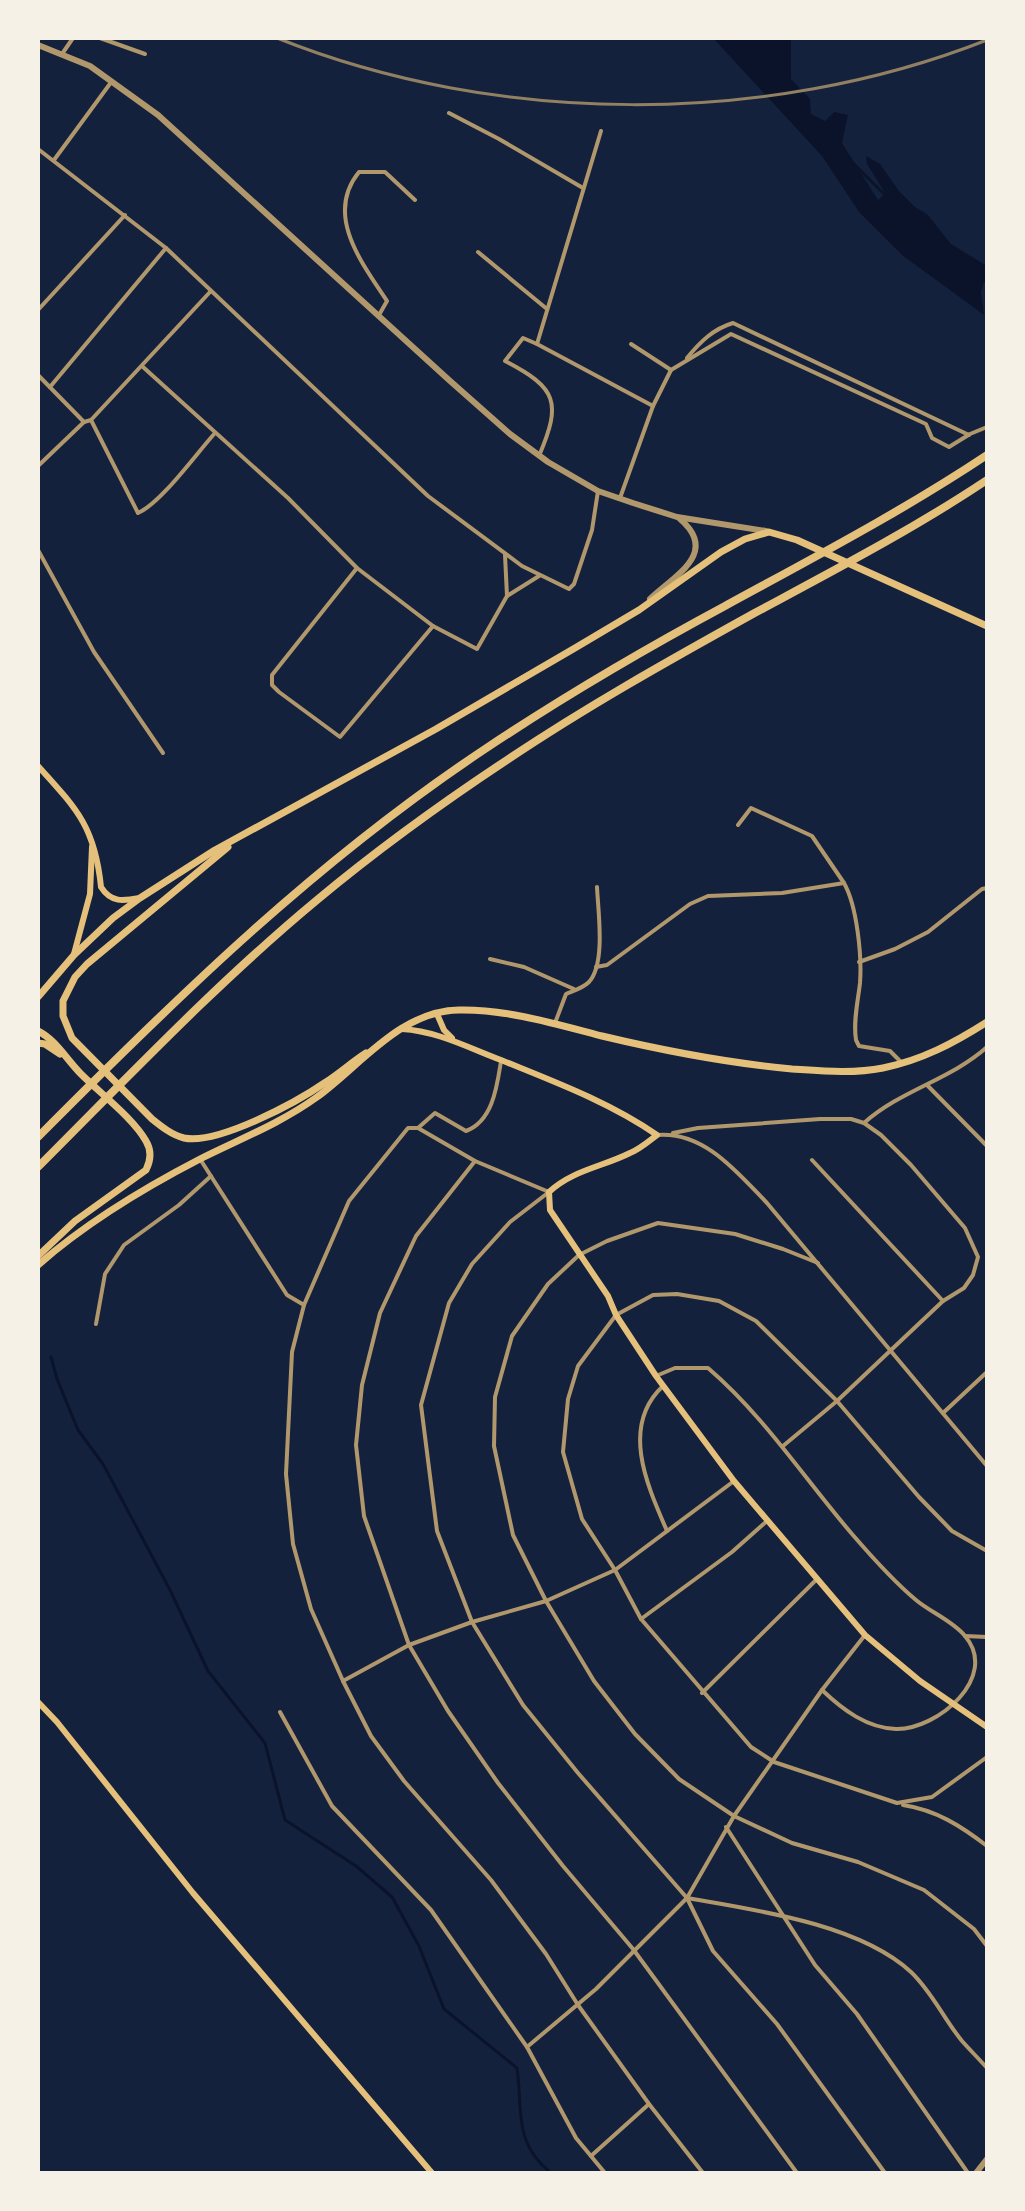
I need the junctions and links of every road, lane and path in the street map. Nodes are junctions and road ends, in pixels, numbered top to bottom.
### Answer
1 (73, 38) edge
2 (100, 38) edge
3 (38, 45) edge
4 (62, 54) junction
5 (145, 54) dead end
6 (112, 81) junction
7 (449, 113) dead end
8 (601, 131) dead end
9 (38, 149) edge
10 (54, 160) junction
11 (584, 188) junction
12 (415, 200) dead end
13 (126, 215) junction
14 (166, 248) junction
15 (478, 252) dead end
16 (210, 292) junction
17 (547, 309) junction
18 (38, 310) edge
19 (379, 315) junction
20 (537, 344) junction
21 (631, 344) dead end
22 (686, 359) junction
23 (143, 367) junction
24 (671, 370) junction
25 (38, 375) edge
26 (50, 387) junction
27 (653, 406) junction
28 (91, 420) junction
29 (84, 422) junction
30 (987, 427) edge
31 (215, 433) junction
32 (969, 435) junction
33 (987, 455) edge
34 (539, 456) junction
35 (38, 466) edge
36 (987, 480) edge
37 (598, 491) junction
38 (620, 498) junction
39 (677, 517) junction
40 (769, 532) junction
41 (38, 550) edge
42 (505, 555) junction
43 (357, 568) junction
44 (540, 575) junction
45 (507, 596) junction
46 (639, 610) junction
47 (433, 626) junction
48 (987, 626) edge
49 (163, 753) dead end
50 (38, 766) edge
51 (738, 825) dead end
52 (92, 836) junction
53 (238, 838) junction
54 (844, 883) junction
55 (597, 887) dead end
56 (987, 888) edge
57 (140, 898) junction
58 (74, 955) junction
59 (490, 959) dead end
60 (859, 962) junction
61 (596, 967) junction
62 (576, 990) junction
63 (38, 997) edge
64 (437, 1014) junction
65 (987, 1022) edge
66 (554, 1024) junction
67 (402, 1029) junction
68 (38, 1031) edge
69 (386, 1039) junction
70 (455, 1041) junction
71 (38, 1043) edge
72 (987, 1047) edge
73 (65, 1058) junction
74 (501, 1060) junction
75 (902, 1063) junction
76 (927, 1085) junction
77 (864, 1123) junction
78 (418, 1128) junction
79 (673, 1133) junction
80 (657, 1135) junction
81 (38, 1137) edge
82 (987, 1146) edge
83 (200, 1159) junction
84 (812, 1160) dead end
85 (475, 1161) junction
86 (38, 1167) edge
87 (211, 1176) junction
88 (549, 1192) junction
89 (579, 1255) junction
90 (38, 1256) edge
91 (818, 1263) junction
92 (38, 1265) edge
93 (943, 1301) junction
94 (304, 1305) junction
95 (616, 1315) junction
96 (96, 1324) dead end
97 (892, 1350) junction
98 (987, 1372) edge
99 (656, 1376) junction
100 (663, 1386) junction
101 (837, 1401) junction
102 (943, 1413) junction
103 (782, 1446) junction
104 (987, 1466) edge
105 (734, 1481) junction
106 (768, 1520) junction
107 (667, 1531) junction
108 (987, 1551) edge
109 (615, 1570) junction
110 (817, 1579) junction
111 (546, 1601) junction
112 (641, 1619) junction
113 (472, 1622) junction
114 (865, 1635) junction
115 (965, 1636) junction
116 (986, 1637) edge
117 (409, 1645) junction
118 (343, 1681) junction
119 (822, 1690) junction
120 (702, 1693) junction
121 (38, 1702) edge
122 (956, 1705) junction
123 (280, 1712) dead end
124 (987, 1727) edge
125 (987, 1757) edge
126 (774, 1762) junction
127 (897, 1803) junction
128 (734, 1816) junction
129 (726, 1827) junction
130 (987, 1846) edge
131 (687, 1898) junction
132 (782, 1915) junction
133 (987, 1946) edge
134 (633, 1949) junction
135 (578, 2005) junction
136 (527, 2047) junction
137 (987, 2068) edge
138 (649, 2104) junction
139 (591, 2156) junction
140 (987, 2159) edge
141 (432, 2173) edge
142 (605, 2173) edge
143 (703, 2173) edge
144 (797, 2173) edge
145 (885, 2173) edge
146 (968, 2173) edge
147 (976, 2173) edge

1 - 4 street
2 - 5 street
3 - 4 street
4 - 6 street
6 - 10 street
6 - 19 street
7 - 11 street
8 - 11 street
9 - 10 street
10 - 13 street
11 - 17 street
12 - 19 street
13 - 14 street
13 - 18 street
14 - 16 street
14 - 26 street
15 - 17 street
16 - 23 street
16 - 42 street
17 - 20 street
19 - 34 street
20 - 27 street
20 - 34 street
21 - 24 street
22 - 24 street
22 - 32 street
22 - 32 street
23 - 28 street
23 - 31 street
24 - 27 street
25 - 26 street
26 - 29 street
27 - 38 street
28 - 29 street
28 - 31 street
29 - 35 street
30 - 32 street
31 - 43 street
33 - 81 highway
34 - 37 street
36 - 86 highway
37 - 38 street
37 - 44 street
38 - 39 street
39 - 40 street
39 - 46 street
40 - 46 main road
40 - 48 main road
41 - 49 street
42 - 44 street
42 - 45 street
43 - 47 street
43 - 47 street
44 - 45 street
45 - 47 street
46 - 53 main road
50 - 52 main road
51 - 54 street
52 - 57 main road
52 - 58 main road
53 - 57 main road
53 - 69 main road
54 - 60 street
54 - 61 street
55 - 61 street
56 - 60 street
57 - 58 main road
58 - 63 main road
59 - 62 street
60 - 75 street
61 - 62 street
62 - 66 street
64 - 66 main road
64 - 67 main road
64 - 70 main road
65 - 75 main road
66 - 75 main road
67 - 69 main road
67 - 70 main road
68 - 73 main road
69 - 83 main road
70 - 74 main road
71 - 73 main road
72 - 76 street
73 - 90 main road
74 - 78 street
74 - 80 main road
76 - 77 street
76 - 82 street
77 - 79 street
77 - 93 street
78 - 85 street
78 - 94 street
79 - 80 street
79 - 91 street
80 - 88 main road
83 - 87 street
83 - 92 main road
84 - 93 street
85 - 88 street
85 - 117 street
87 - 94 street
87 - 96 street
88 - 89 main road
88 - 113 street
89 - 91 street
89 - 95 main road
89 - 111 street
91 - 97 street
93 - 97 street
94 - 118 street
95 - 99 main road
95 - 101 street
95 - 109 street
97 - 101 street
97 - 102 street
98 - 102 street
99 - 100 main road
99 - 103 street
100 - 105 main road
100 - 107 street
101 - 103 street
101 - 108 street
102 - 104 street
103 - 115 street
105 - 106 main road
105 - 107 street
106 - 110 main road
106 - 112 street
107 - 109 street
109 - 111 street
109 - 112 street
110 - 114 main road
110 - 120 street
111 - 113 street
111 - 128 street
112 - 120 street
113 - 117 street
113 - 131 street
114 - 119 street
114 - 122 main road
115 - 116 street
115 - 122 street
117 - 118 street
117 - 134 street
118 - 135 street
119 - 122 street
119 - 126 street
120 - 126 street
121 - 141 main road
122 - 124 main road
123 - 136 street
125 - 127 street
126 - 127 street
126 - 128 street
127 - 130 street
128 - 129 street
128 - 133 street
129 - 131 street
129 - 132 street
131 - 132 street
131 - 134 street
131 - 145 street
132 - 137 street
132 - 146 street
134 - 135 street
134 - 144 street
135 - 136 street
135 - 138 street
136 - 139 street
138 - 139 street
138 - 143 street
139 - 142 street
140 - 147 street

